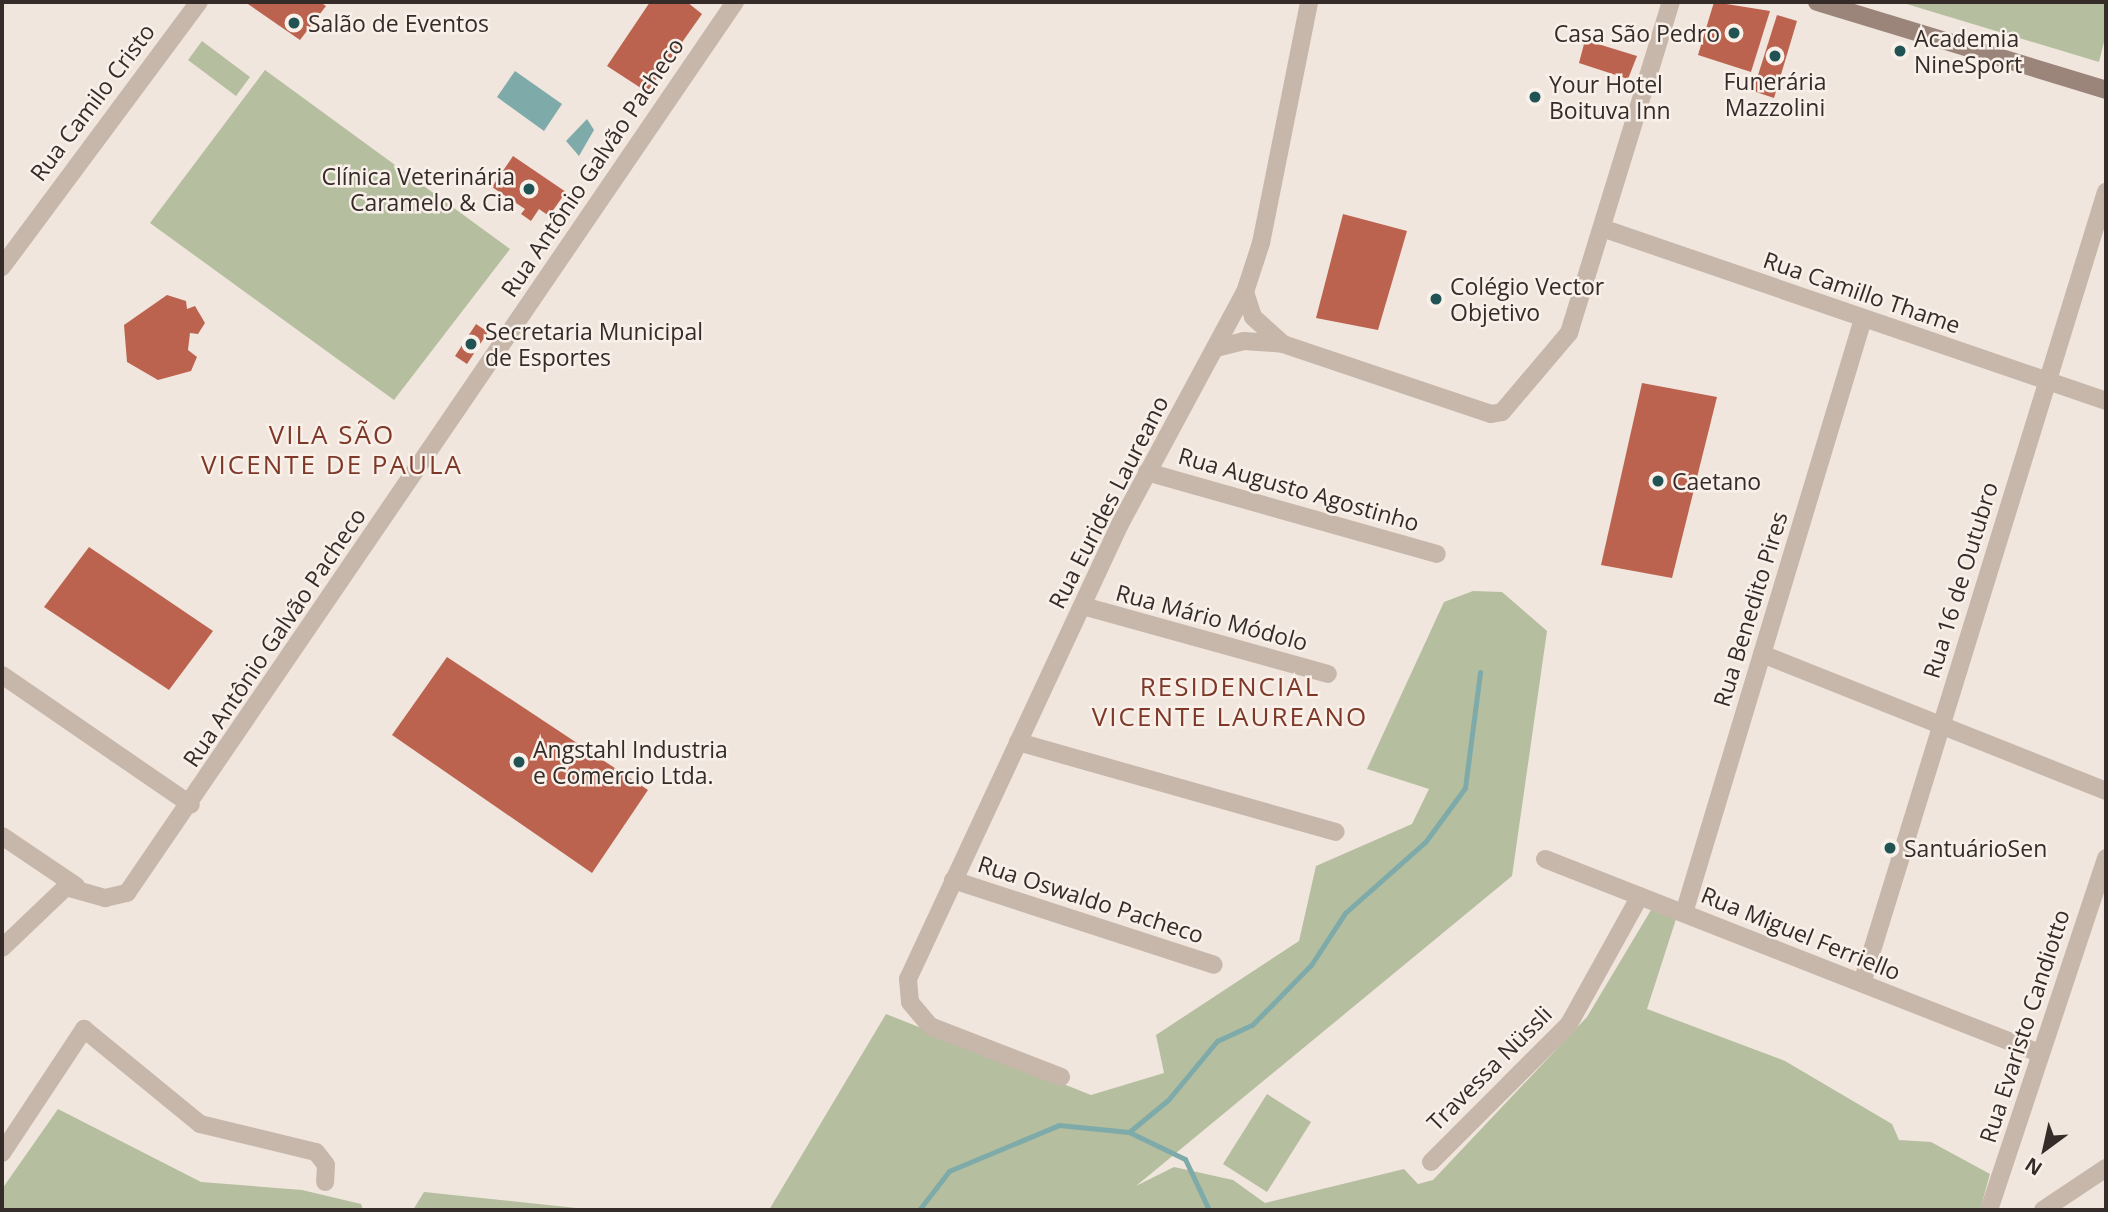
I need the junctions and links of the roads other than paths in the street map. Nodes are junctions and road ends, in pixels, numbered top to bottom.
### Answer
1 (198, 2) edge
2 (735, 2) edge
3 (1310, 2) edge
4 (1671, 2) edge
5 (1817, 2) edge
6 (2106, 90) edge
7 (2106, 192) edge
8 (1602, 228) junction
9 (2, 267) edge
10 (1245, 292) junction
11 (1863, 319) junction
12 (1283, 344) junction
13 (1216, 348) junction
14 (2047, 382) junction
15 (2106, 401) edge
16 (1147, 471) junction
17 (1437, 554) dead end
18 (1083, 607) junction
19 (1762, 654) junction
20 (1328, 674) dead end
21 (2, 675) edge
22 (1941, 726) junction
23 (1018, 742) junction
24 (2106, 791) edge
25 (191, 805) junction
26 (1335, 832) dead end
27 (2, 836) edge
28 (2106, 858) edge
29 (1545, 859) dead end
30 (953, 880) junction
31 (76, 886) junction
32 (1640, 896) junction
33 (1684, 913) junction
34 (2, 948) edge
35 (1214, 965) dead end
36 (1862, 983) junction
37 (2039, 1053) junction
38 (1060, 1077) dead end
39 (2, 1153) edge
40 (1431, 1162) dead end
41 (2106, 1168) edge
42 (325, 1182) dead end
43 (1989, 1210) edge
44 (2043, 1210) edge

1 - 9 street, Rua Camilo Cristo
2 - 25 street, Rua Antônio Galvão Pacheco
3 - 10 street, Rua Eurides Laureano
4 - 8 street
5 - 6 main road
7 - 14 street, Rua 16 de Outubro
8 - 11 street, Rua Camillo Thame
8 - 12 street
10 - 12 street
10 - 13 street, Rua Eurides Laureano
11 - 14 street, Rua Camillo Thame
11 - 19 street, Rua Benedito Pires
12 - 13 street
13 - 16 street, Rua Eurides Laureano
14 - 15 street, Rua Camillo Thame
14 - 22 street, Rua 16 de Outubro
16 - 17 street, Rua Augusto Agostinho
16 - 18 street, Rua Eurides Laureano
18 - 20 street, Rua Mário Módolo
18 - 23 street, Rua Eurides Laureano
19 - 22 street
19 - 33 street, Rua Benedito Pires
21 - 25 street
22 - 24 street
22 - 36 street, Rua 16 de Outubro
23 - 26 street
23 - 30 street, Rua Eurides Laureano
25 - 31 street, Rua Antônio Galvão Pacheco
27 - 31 street
28 - 37 street, Rua Evaristo Candiotto
29 - 32 street, Rua Miguel Ferriello
30 - 35 street, Rua Oswaldo Pacheco
30 - 38 street, Rua Eurides Laureano
31 - 34 street
32 - 33 street, Rua Miguel Ferriello
32 - 40 street, Travessa Nüssli
33 - 36 street, Rua Miguel Ferriello
36 - 37 street, Rua Miguel Ferriello
37 - 43 street, Rua Evaristo Candiotto
39 - 42 street
41 - 44 street

